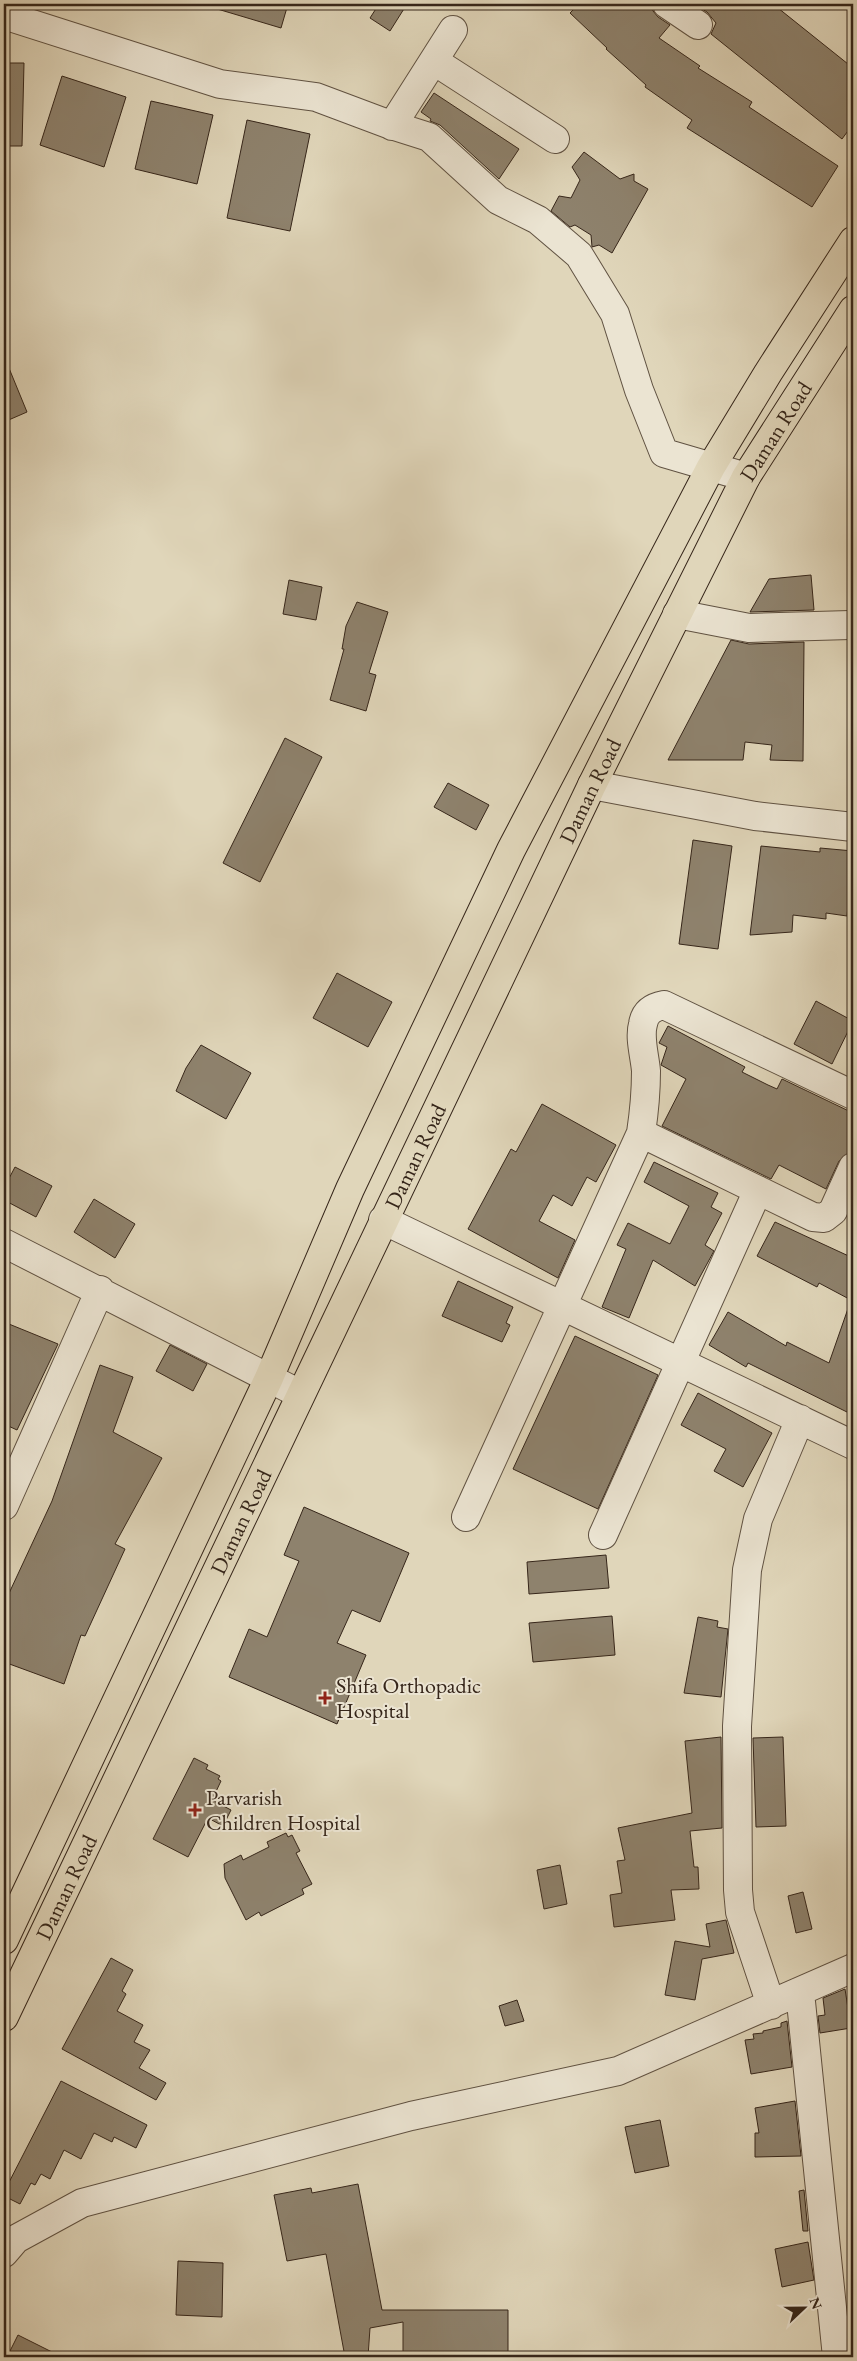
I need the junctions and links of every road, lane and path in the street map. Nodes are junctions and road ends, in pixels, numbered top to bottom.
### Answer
1 (667, 4) edge
2 (4, 16) edge
3 (698, 26) dead end
4 (453, 30) dead end
5 (434, 61) junction
6 (392, 126) junction
7 (556, 139) dead end
8 (853, 241) edge
9 (853, 310) edge
10 (711, 467) junction
11 (746, 477) junction
12 (677, 614) junction
13 (850, 625) dead end
14 (592, 785) junction
15 (853, 827) edge
16 (853, 1095) edge
17 (641, 1133) junction
18 (853, 1167) edge
19 (758, 1190) junction
20 (383, 1220) junction
21 (4, 1243) edge
22 (100, 1290) junction
23 (563, 1306) junction
24 (681, 1362) junction
25 (269, 1378) junction
26 (300, 1394) junction
27 (800, 1419) junction
28 (853, 1445) edge
29 (4, 1506) edge
30 (466, 1517) dead end
31 (603, 1535) dead end
32 (4, 1940) edge
33 (853, 1968) edge
34 (800, 1992) junction
35 (771, 2005) junction
36 (4, 2017) edge
37 (4, 2253) edge
38 (837, 2357) edge

1 - 3 street
2 - 6 street
4 - 5 street
5 - 6 street
5 - 7 street
6 - 10 street
8 - 10 main road
9 - 11 main road, Daman Road
10 - 11 street
10 - 25 main road
11 - 12 main road, Daman Road
12 - 13 street
12 - 14 main road, Daman Road
14 - 15 street
14 - 20 main road, Daman Road
16 - 17 street
17 - 19 street
17 - 23 street
18 - 19 street
19 - 24 street
20 - 23 street
20 - 26 main road, Daman Road
21 - 22 street
22 - 25 street
22 - 29 street
23 - 24 street
23 - 30 street
24 - 27 street
24 - 31 street
25 - 26 street
25 - 32 main road
26 - 36 main road, Daman Road
27 - 28 street
27 - 35 street
33 - 34 street
34 - 35 street
34 - 38 street
35 - 37 street

